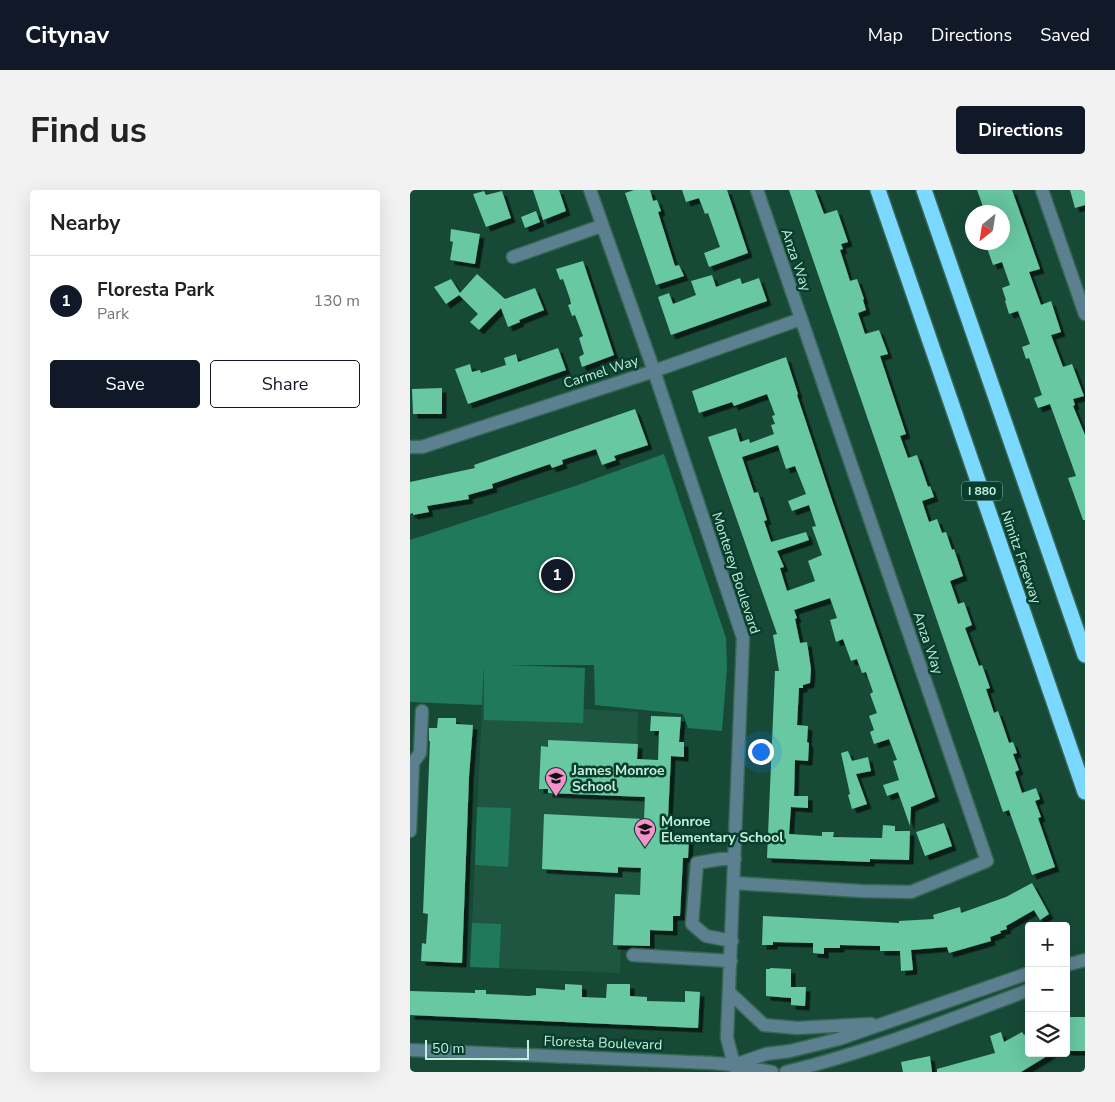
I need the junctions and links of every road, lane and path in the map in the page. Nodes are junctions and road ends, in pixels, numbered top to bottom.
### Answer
1 (590, 190) edge
2 (757, 190) edge
3 (878, 190) edge
4 (924, 190) edge
5 (1042, 190) edge
6 (601, 226) junction
7 (513, 257) dead end
8 (1085, 314) edge
9 (800, 319) junction
10 (654, 370) junction
11 (410, 447) edge
12 (1085, 655) edge
13 (422, 711) dead end
14 (411, 762) edge
15 (1085, 792) edge
16 (410, 831) edge
17 (735, 860) junction
18 (734, 883) junction
19 (732, 942) junction
20 (632, 955) dead end
21 (731, 961) junction
22 (1083, 961) edge
23 (1070, 964) edge
24 (1070, 968) edge
25 (1025, 974) edge
26 (1025, 992) edge
27 (730, 993) junction
28 (886, 1023) junction
29 (410, 1050) edge
30 (736, 1068) edge
31 (772, 1072) edge
32 (786, 1072) edge

1 - 6 street, Monterey Boulevard
2 - 9 street, Anza Way
3 - 15 highway, Nimitz Freeway / I 880
4 - 12 highway, Nimitz Freeway
5 - 8 street
6 - 7 street
6 - 10 street, Monterey Boulevard
9 - 10 street, Carmel Way
9 - 18 street, Anza Way
10 - 11 street, Carmel Way
10 - 17 street, Monterey Boulevard
13 - 14 street
14 - 16 street
17 - 18 street, Monterey Boulevard
17 - 19 street
18 - 19 street, Monterey Boulevard
19 - 21 street, Monterey Boulevard
20 - 21 street
21 - 27 street, Monterey Boulevard
22 - 23 street
22 - 24 street
25 - 28 street, Floresta Boulevard
26 - 32 street
27 - 28 street
27 - 30 street, Monterey Boulevard
28 - 30 street, Floresta Boulevard
29 - 30 street, Floresta Boulevard
30 - 31 street, Floresta Boulevard

